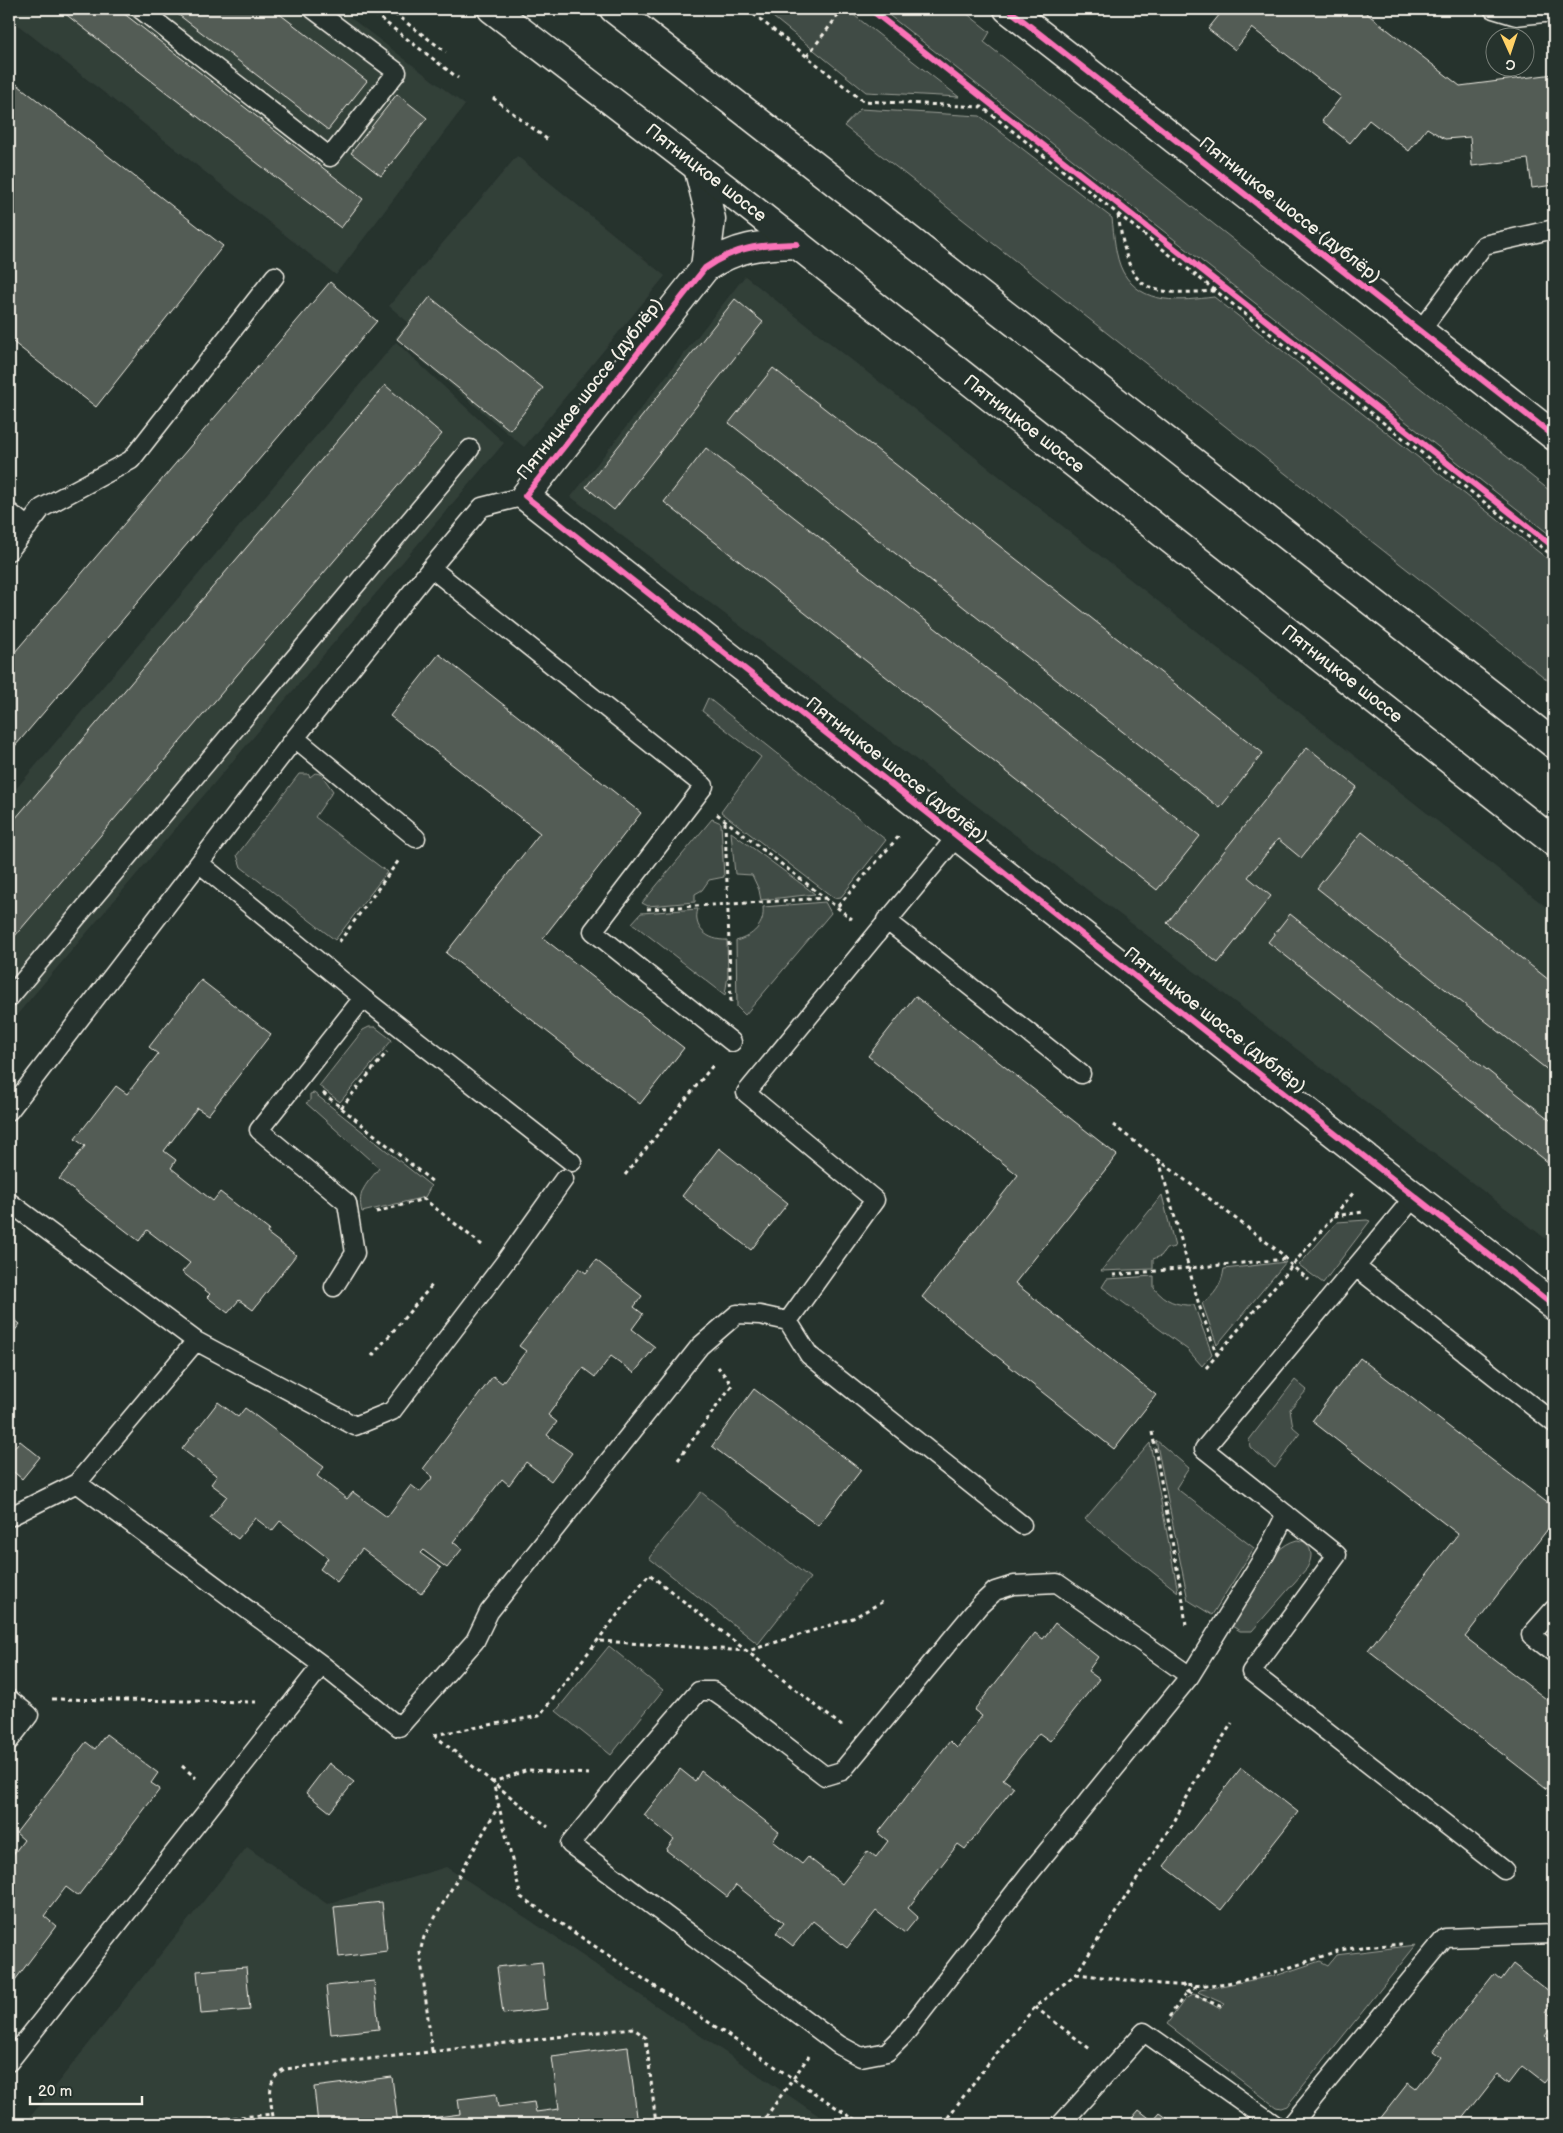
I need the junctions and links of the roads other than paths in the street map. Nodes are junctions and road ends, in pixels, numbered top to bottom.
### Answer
1 (140, 9) edge
2 (313, 9) edge
3 (492, 9) edge
4 (614, 9) edge
5 (1008, 9) edge
6 (1493, 9) edge
7 (1554, 12) edge
8 (698, 167) junction
9 (1554, 230) edge
10 (796, 244) junction
11 (705, 268) junction
12 (275, 276) dead end
13 (1420, 331) junction
14 (1554, 436) edge
15 (470, 449) dead end
16 (525, 496) junction
17 (9, 512) edge
18 (28, 527) junction
19 (9, 551) edge
20 (431, 568) junction
21 (295, 738) junction
22 (1554, 744) edge
23 (957, 836) junction
24 (416, 838) road end
25 (1554, 842) edge
26 (199, 863) junction
27 (886, 920) junction
28 (9, 998) edge
29 (363, 998) junction
30 (732, 1042) road end
31 (1082, 1074) dead end
32 (9, 1111) edge
33 (572, 1162) dead end
34 (564, 1179) dead end
35 (1415, 1196) junction
36 (9, 1202) edge
37 (1356, 1267) junction
38 (334, 1287) dead end
39 (1554, 1306) edge
40 (788, 1321) junction
41 (196, 1341) junction
42 (1554, 1423) edge
43 (77, 1483) junction
44 (1286, 1514) junction
45 (9, 1518) edge
46 (1022, 1524) dead end
47 (1554, 1609) edge
48 (1554, 1653) edge
49 (322, 1665) junction
50 (1190, 1676) junction
51 (9, 1699) edge
52 (9, 1742) edge
53 (1504, 1870) dead end
54 (1554, 1934) edge
55 (9, 2062) edge
56 (1061, 2124) edge
57 (1274, 2124) edge
58 (1292, 2124) edge

1 - 2 lane
3 - 8 main road, Пятницкое шоссе
4 - 22 main road
5 - 13 main road, Пятницкое шоссе (дублёр)
6 - 7 lane
8 - 10 main road, Пятницкое шоссе
8 - 11 main road
9 - 13 lane
10 - 11 main road, Пятницкое шоссе (дублёр)
10 - 25 main road, Пятницкое шоссе
11 - 16 main road, Пятницкое шоссе (дублёр)
12 - 18 lane
13 - 14 main road, Пятницкое шоссе (дублёр)
15 - 28 lane
16 - 20 lane
16 - 23 main road, Пятницкое шоссе (дублёр)
17 - 18 lane
18 - 19 lane
20 - 21 lane
20 - 30 lane
21 - 24 lane
21 - 26 lane
23 - 27 lane
23 - 35 main road, Пятницкое шоссе (дублёр)
26 - 29 lane
26 - 32 lane
27 - 31 lane
27 - 40 lane
29 - 33 lane
29 - 38 lane
34 - 41 lane
35 - 37 lane
35 - 39 main road, Пятницкое шоссе (дублёр)
36 - 41 lane
37 - 42 lane
37 - 44 lane
40 - 46 lane
40 - 49 lane
41 - 43 lane
43 - 45 lane
43 - 49 lane
44 - 50 lane
44 - 53 lane
47 - 48 lane
49 - 55 lane
50 - 50 lane
51 - 52 lane
54 - 58 lane
56 - 57 lane

